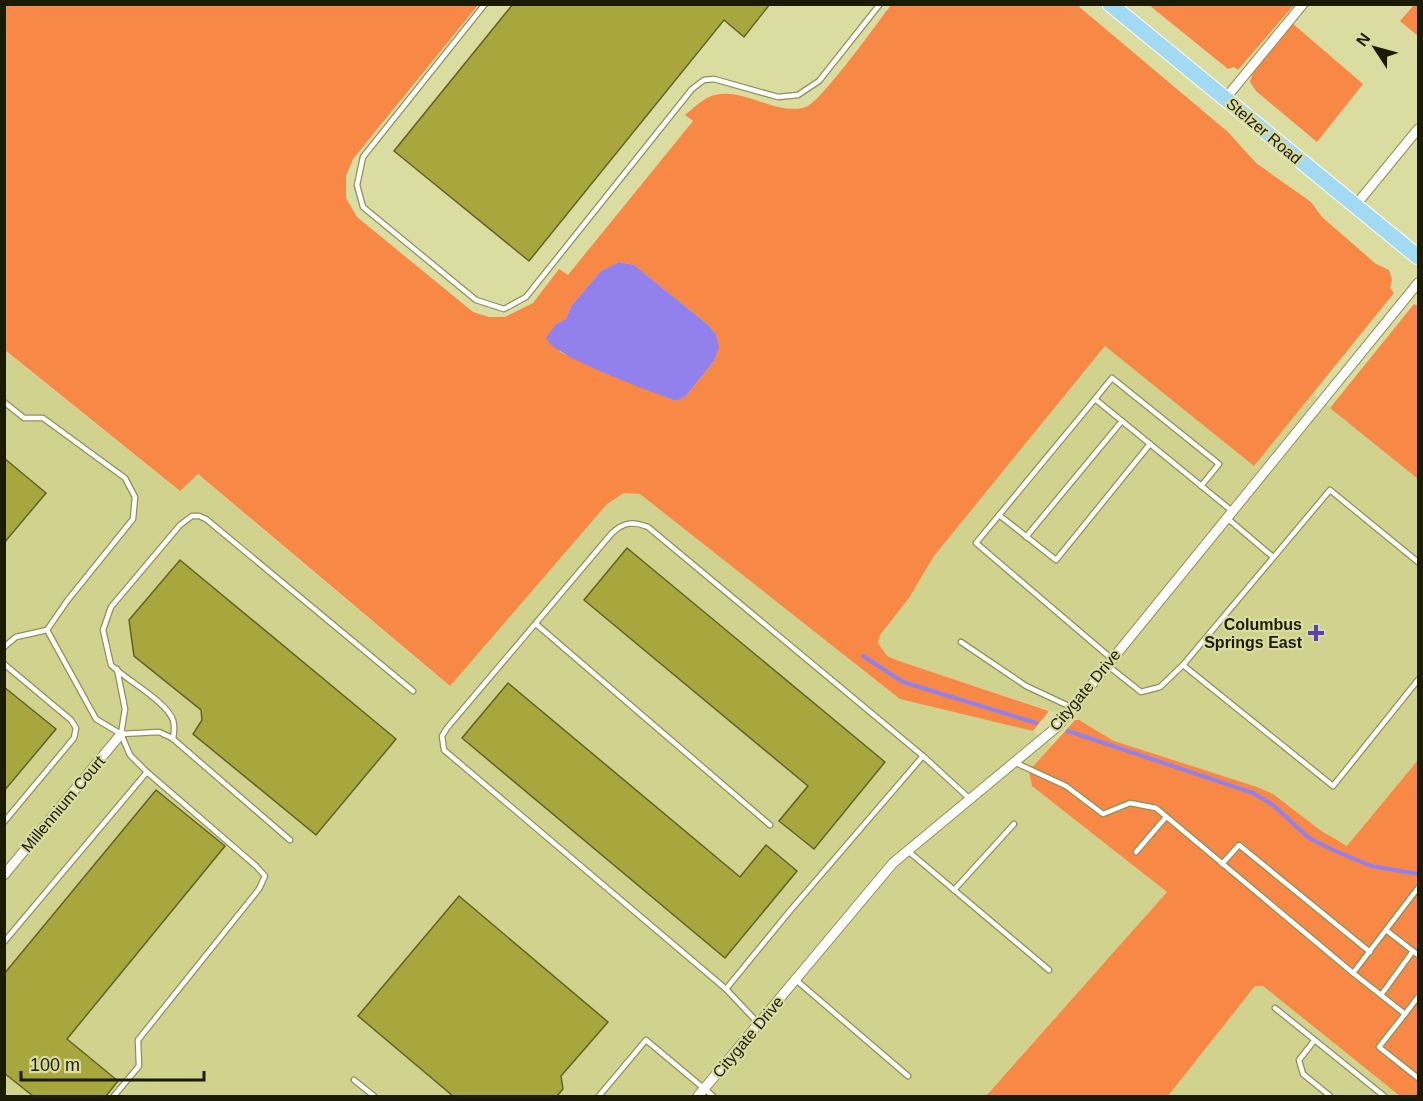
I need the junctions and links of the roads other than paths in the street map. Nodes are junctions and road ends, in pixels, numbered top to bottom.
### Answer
1 (485, 4) edge
2 (880, 4) edge
3 (1110, 4) edge
4 (1303, 4) edge
5 (1225, 99) junction
6 (1419, 129) edge
7 (1355, 206) junction
8 (1419, 257) edge
9 (1419, 283) edge
10 (1095, 399) junction
11 (4, 402) edge
12 (1122, 421) junction
13 (1150, 444) junction
14 (1201, 486) junction
15 (999, 515) junction
16 (1230, 515) junction
17 (1026, 537) junction
18 (1273, 556) junction
19 (1419, 562) edge
20 (536, 624) junction
21 (47, 630) junction
22 (961, 642) dead end
23 (4, 647) edge
24 (1110, 662) junction
25 (4, 664) edge
26 (1184, 665) junction
27 (117, 669) junction
28 (1419, 680) edge
29 (413, 691) dead end
30 (1072, 708) junction
31 (121, 734) junction
32 (173, 739) junction
33 (923, 756) junction
34 (1014, 762) junction
35 (147, 772) junction
36 (970, 799) junction
37 (1166, 817) junction
38 (4, 822) edge
39 (1014, 824) dead end
40 (770, 825) dead end
41 (290, 840) dead end
42 (908, 851) junction
43 (1136, 852) dead end
44 (1222, 864) junction
45 (4, 875) edge
46 (1419, 888) edge
47 (954, 890) junction
48 (1386, 930) junction
49 (4, 942) edge
50 (1413, 951) junction
51 (1370, 952) junction
52 (1419, 955) edge
53 (1049, 970) dead end
54 (1353, 973) junction
55 (796, 980) junction
56 (726, 989) junction
57 (1381, 995) junction
58 (1419, 997) edge
59 (1275, 1008) dead end
60 (1405, 1014) junction
61 (759, 1024) junction
62 (1314, 1041) junction
63 (908, 1076) dead end
64 (1418, 1078) edge
65 (354, 1080) dead end
66 (701, 1093) edge
67 (114, 1096) edge
68 (374, 1096) edge
69 (599, 1096) edge
70 (713, 1096) edge
71 (1330, 1096) edge
72 (1384, 1096) edge

1 - 2 lane
3 - 5 main road, Stelzer Road
4 - 5 street
5 - 7 main road, Stelzer Road
6 - 7 street
7 - 8 main road, Stelzer Road
9 - 16 street, Citygate Drive
10 - 12 lane
10 - 14 lane
10 - 15 lane
11 - 21 lane
12 - 13 lane
12 - 17 lane
13 - 14 lane
13 - 17 lane
14 - 16 lane
15 - 17 lane
15 - 24 lane
16 - 18 lane
16 - 24 street, Citygate Drive
18 - 19 lane
18 - 26 lane
20 - 33 lane
20 - 40 lane
20 - 56 lane
21 - 23 lane
21 - 31 lane
22 - 30 lane
24 - 26 lane
24 - 30 street, Citygate Drive
25 - 38 lane
26 - 28 lane
27 - 29 lane
27 - 31 lane
27 - 32 lane
30 - 34 street, Citygate Drive
31 - 32 lane
31 - 35 lane
31 - 45 street, Millennium Court
32 - 41 lane
33 - 36 lane
33 - 56 lane
34 - 36 street, Citygate Drive
34 - 37 lane
35 - 49 lane
35 - 67 lane
36 - 42 street, Citygate Drive
37 - 43 lane
37 - 44 lane
39 - 47 lane
42 - 47 lane
42 - 55 street, Citygate Drive
44 - 51 lane
44 - 54 lane
46 - 48 lane
47 - 53 lane
48 - 50 lane
48 - 51 lane
50 - 52 lane
50 - 57 lane
51 - 54 lane
54 - 57 lane
55 - 61 street, Citygate Drive
55 - 63 lane
56 - 61 lane
57 - 60 lane
58 - 60 lane
59 - 62 lane
60 - 64 lane
61 - 66 street, Citygate Drive
62 - 71 lane
62 - 72 lane
65 - 68 lane
66 - 69 lane
66 - 70 lane

